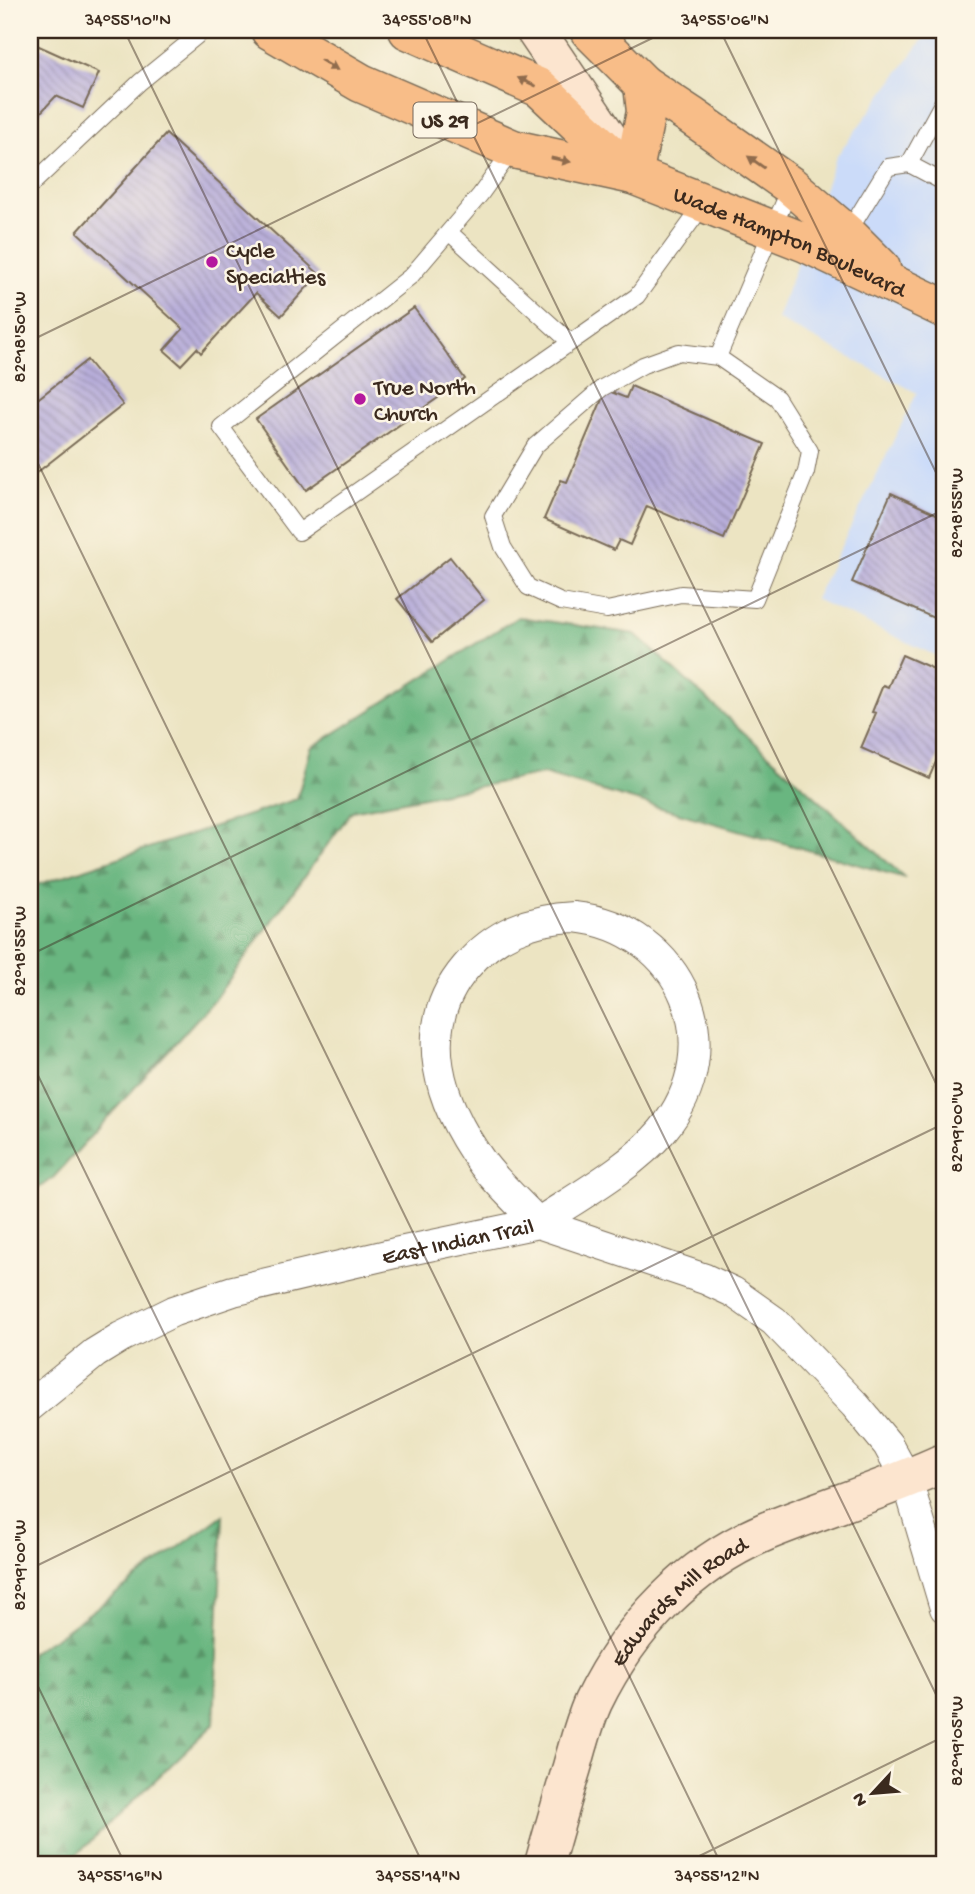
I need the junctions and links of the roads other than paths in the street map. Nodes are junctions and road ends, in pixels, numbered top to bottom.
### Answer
1 (204, 30) edge
2 (271, 30) edge
3 (408, 30) edge
4 (490, 30) edge
5 (535, 30) edge
6 (589, 30) edge
7 (456, 50) junction
8 (643, 85) junction
9 (945, 98) edge
10 (513, 149) junction
11 (909, 164) junction
12 (633, 176) junction
13 (945, 183) edge
14 (30, 186) edge
15 (791, 186) junction
16 (705, 204) junction
17 (772, 230) junction
18 (449, 232) junction
19 (847, 234) junction
20 (900, 287) junction
21 (945, 309) edge
22 (570, 342) junction
23 (718, 357) junction
24 (538, 1223) junction
25 (30, 1406) edge
26 (945, 1462) edge
27 (907, 1480) junction
28 (945, 1608) edge
29 (544, 1864) edge

1 - 14 lane
2 -> 10 main road, Wade Hampton Boulevard / US 29
3 - 7 main road, Wade Hampton Boulevard / US 29
4 - 7 main road
5 - 12 street
6 - 8 main road
12 -> 7 main road, Wade Hampton Boulevard / US 29
8 - 12 main road
15 -> 8 main road
9 - 11 lane
10 -> 12 main road, Wade Hampton Boulevard / US 29
10 - 18 lane
11 - 13 lane
11 - 19 lane
12 - 16 main road, Wade Hampton Boulevard / US 29
15 - 17 lane
15 - 19 main road
16 - 17 main road, Wade Hampton Boulevard / US 29
16 - 22 lane
17 - 20 main road, Wade Hampton Boulevard / US 29
17 - 23 lane
18 - 22 lane
18 - 22 lane
19 - 20 main road
20 - 21 main road, Wade Hampton Boulevard / US 29
23 - 23 lane
24 - 24 street
24 - 25 street, East Indian Trail
24 - 27 street, East Indian Trail
26 - 27 street, Edwards Mill Road
27 - 28 street, East Indian Trail
27 - 29 street, Edwards Mill Road

